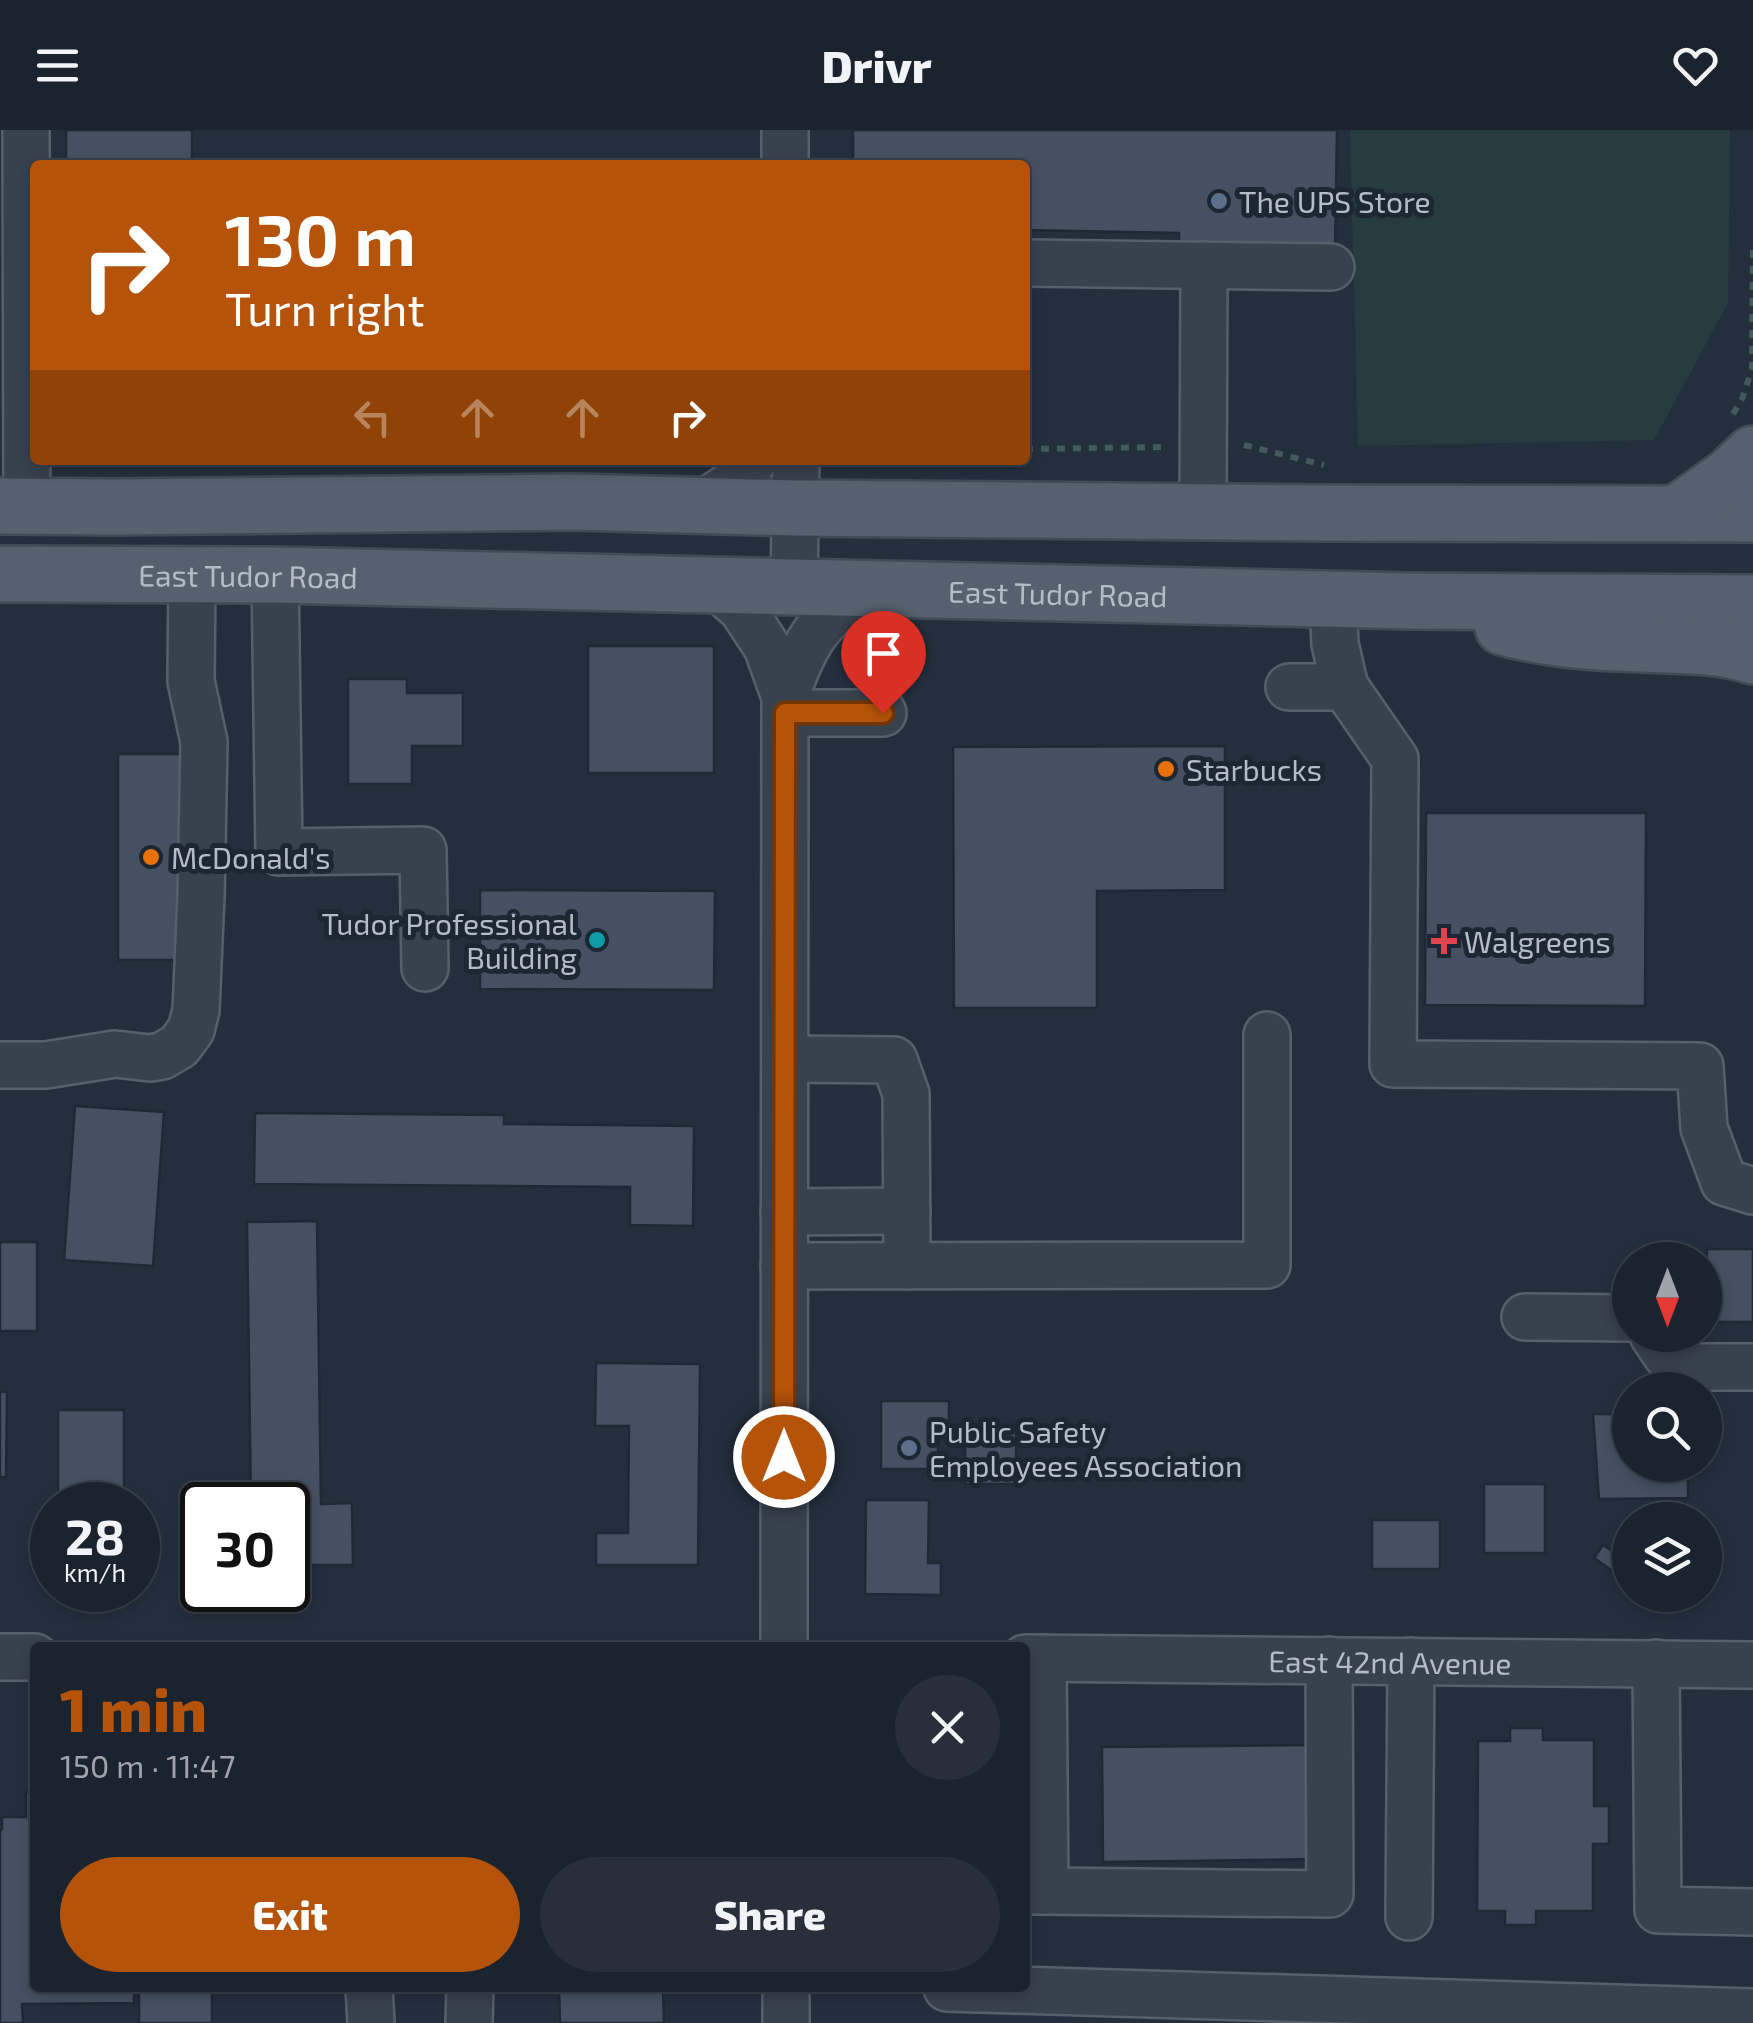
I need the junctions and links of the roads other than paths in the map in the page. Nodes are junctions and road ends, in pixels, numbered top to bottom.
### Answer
1 (26, 130) edge
2 (786, 130) edge
3 (785, 160) edge
4 (1030, 262) edge
5 (1204, 265) junction
6 (1331, 266) dead end
7 (14, 390) edge
8 (1741, 438) edge
9 (749, 465) edge
10 (796, 484) edge
11 (13, 506) edge
12 (698, 507) junction
13 (1203, 512) junction
14 (1678, 513) junction
15 (1753, 514) edge
16 (0, 574) edge
17 (275, 575) junction
18 (192, 576) junction
19 (716, 586) junction
20 (794, 589) junction
21 (861, 590) junction
22 (1333, 600) junction
23 (1409, 601) junction
24 (1753, 603) edge
25 (1753, 656) edge
26 (1345, 686) junction
27 (1289, 687) dead end
28 (785, 705) junction
29 (883, 713) dead end
30 (425, 968) dead end
31 (1267, 1035) dead end
32 (785, 1059) junction
33 (0, 1065) edge
34 (1753, 1191) edge
35 (907, 1211) junction
36 (784, 1212) junction
37 (784, 1266) junction
38 (907, 1266) junction
39 (1525, 1318) dead end
40 (1612, 1318) edge
41 (1664, 1352) edge
42 (1753, 1367) edge
43 (784, 1642) edge
44 (0, 1657) edge
45 (30, 1657) edge
46 (1034, 1658) edge
47 (1329, 1660) junction
48 (1411, 1661) junction
49 (1656, 1663) junction
50 (1753, 1665) edge
51 (1035, 1776) edge
52 (1035, 1891) edge
53 (1753, 1912) edge
54 (1409, 1917) dead end
55 (369, 1992) edge
56 (470, 1992) edge
57 (786, 1992) edge
58 (1024, 1992) edge
59 (1406, 2012) edge
60 (1753, 2012) edge
61 (371, 2023) edge
62 (470, 2023) edge
63 (786, 2023) edge

1 - 7 street
2 - 3 street
4 - 5 street
5 - 6 street
5 - 13 street
7 - 11 street
8 - 14 main road
9 - 12 street
10 - 12 main road
10 - 13 main road
10 - 20 street
11 - 12 main road
13 - 14 main road
14 - 15 main road
16 - 18 main road, East Tudor Road
17 - 18 main road, East Tudor Road
17 - 19 main road, East Tudor Road
17 - 30 street
18 - 33 street
19 - 20 main road, East Tudor Road
19 - 28 street
20 - 21 main road, East Tudor Road
21 - 22 main road, East Tudor Road
21 - 28 street
22 - 23 main road, East Tudor Road
22 - 26 street
23 - 24 main road, East Tudor Road
23 - 25 main road
26 - 27 street
26 - 34 street
28 - 29 street
28 - 32 street
31 - 38 street
32 - 35 street
32 - 36 street
35 - 36 street
35 - 38 street
36 - 37 street
37 - 38 street
37 - 43 street
39 - 40 street
41 - 42 street
44 - 45 street
46 - 47 street, East 42nd Avenue
46 - 51 street
47 - 48 street, East 42nd Avenue
47 - 52 street
48 - 49 street, East 42nd Avenue
48 - 54 street
49 - 50 street, East 42nd Avenue
49 - 53 street
51 - 52 street
55 - 61 street
56 - 62 street
57 - 63 street
58 - 59 street
59 - 60 street

